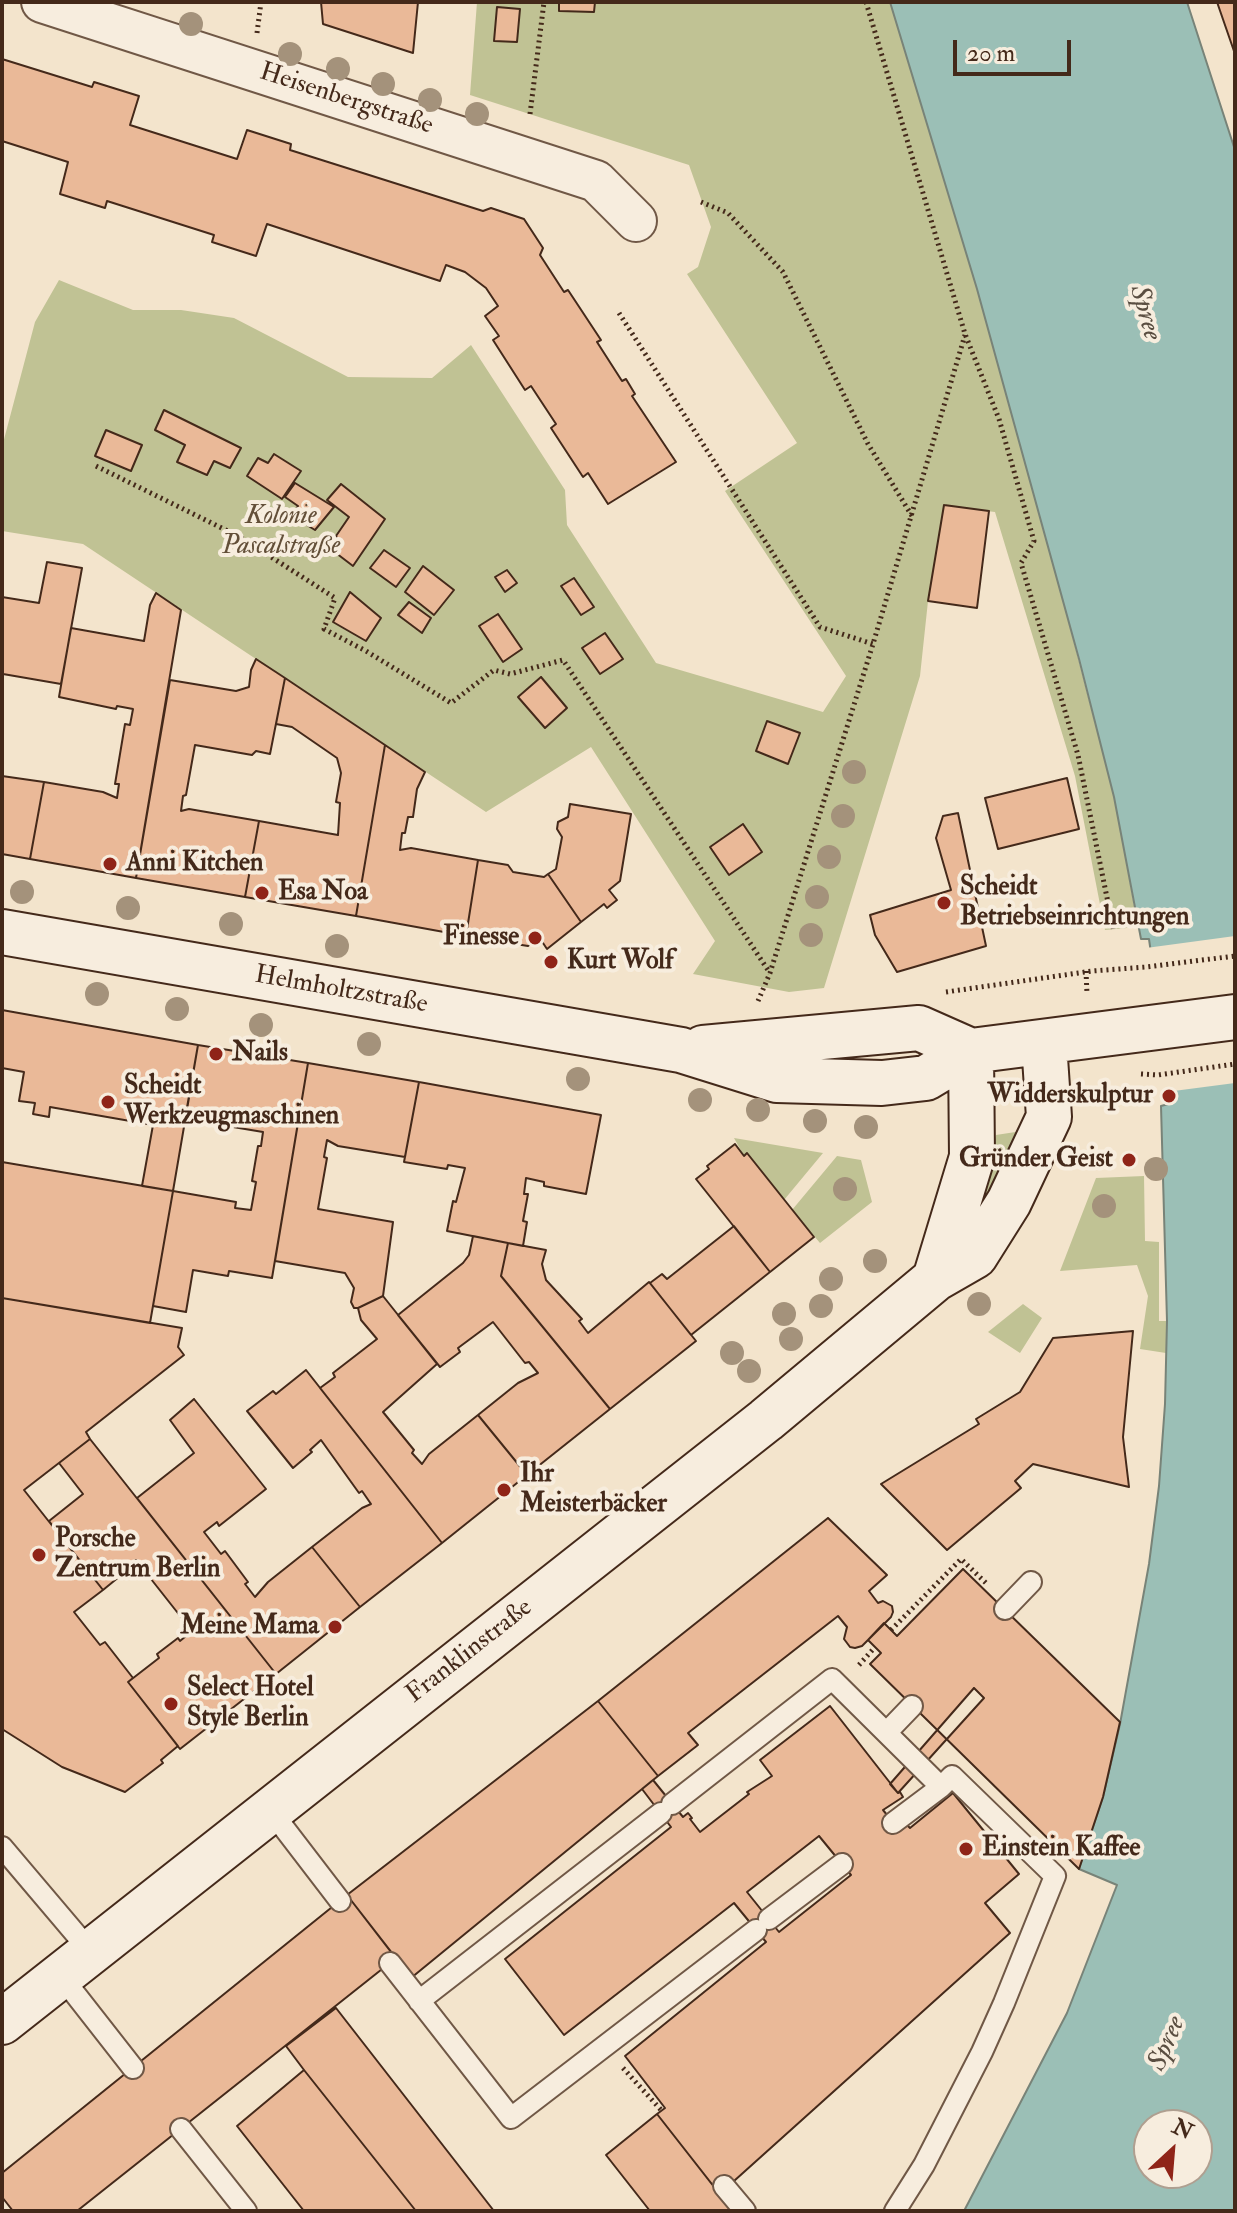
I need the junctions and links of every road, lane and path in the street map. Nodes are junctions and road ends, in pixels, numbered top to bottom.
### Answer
1 (42, 2) edge
2 (261, 2) edge
3 (544, 2) edge
4 (866, 2) edge
5 (257, 33) dead end
6 (530, 114) dead end
7 (701, 202) dead end
8 (636, 221) dead end
9 (619, 313) dead end
10 (965, 334) junction
11 (96, 466) dead end
12 (912, 516) junction
13 (873, 644) junction
14 (2, 932) edge
15 (1114, 932) dead end
16 (1235, 956) edge
17 (1086, 971) junction
18 (770, 973) junction
19 (1086, 983) dead end
20 (934, 994) dead end
21 (757, 1002) dead end
22 (1235, 1017) edge
23 (1044, 1043) junction
24 (971, 1051) junction
25 (1235, 1064) edge
26 (1158, 1075) dead end
27 (935, 1279) junction
28 (1031, 1582) dead end
29 (1007, 1607) joint
30 (891, 1630) dead end
31 (912, 1706) dead end
32 (887, 1732) junction
33 (941, 1787) junction
34 (271, 1811) junction
35 (893, 1823) dead end
36 (2, 1847) edge
37 (842, 1864) dead end
38 (340, 1901) dead end
39 (390, 1963) dead end
40 (76, 1964) junction
41 (419, 2001) junction
42 (2, 2022) edge
43 (603, 2047) junction
44 (133, 2068) dead end
45 (662, 2111) dead end
46 (181, 2129) dead end
47 (724, 2186) dead end
48 (246, 2211) edge
49 (745, 2211) edge
50 (895, 2211) edge

1 - 8 street, Heisenbergstraße
2 - 5 path
3 - 6 path
4 - 10 path
7 - 12 path
9 - 13 path
10 - 12 path
10 - 15 path
11 - 18 path
12 - 13 path
13 - 18 path
14 - 24 main road, Helmholtzstraße
16 - 17 path
17 - 19 path
17 - 20 path
18 - 21 path
22 - 23 main road, Helmholtzstraße
23 - 24 main road, Helmholtzstraße
23 - 27 main road, Franklinstraße
24 - 27 main road
25 - 26 path
27 - 34 main road, Franklinstraße
28 - 29 lane
29 - 30 path
31 - 32 lane
32 - 33 lane
32 - 41 lane
33 - 35 lane
33 - 50 lane
34 - 38 lane
34 - 40 main road, Franklinstraße
36 - 40 lane
37 - 43 lane
39 - 41 lane
40 - 42 main road, Franklinstraße
40 - 44 lane
41 - 43 lane
43 - 45 path
46 - 48 lane
47 - 49 lane

